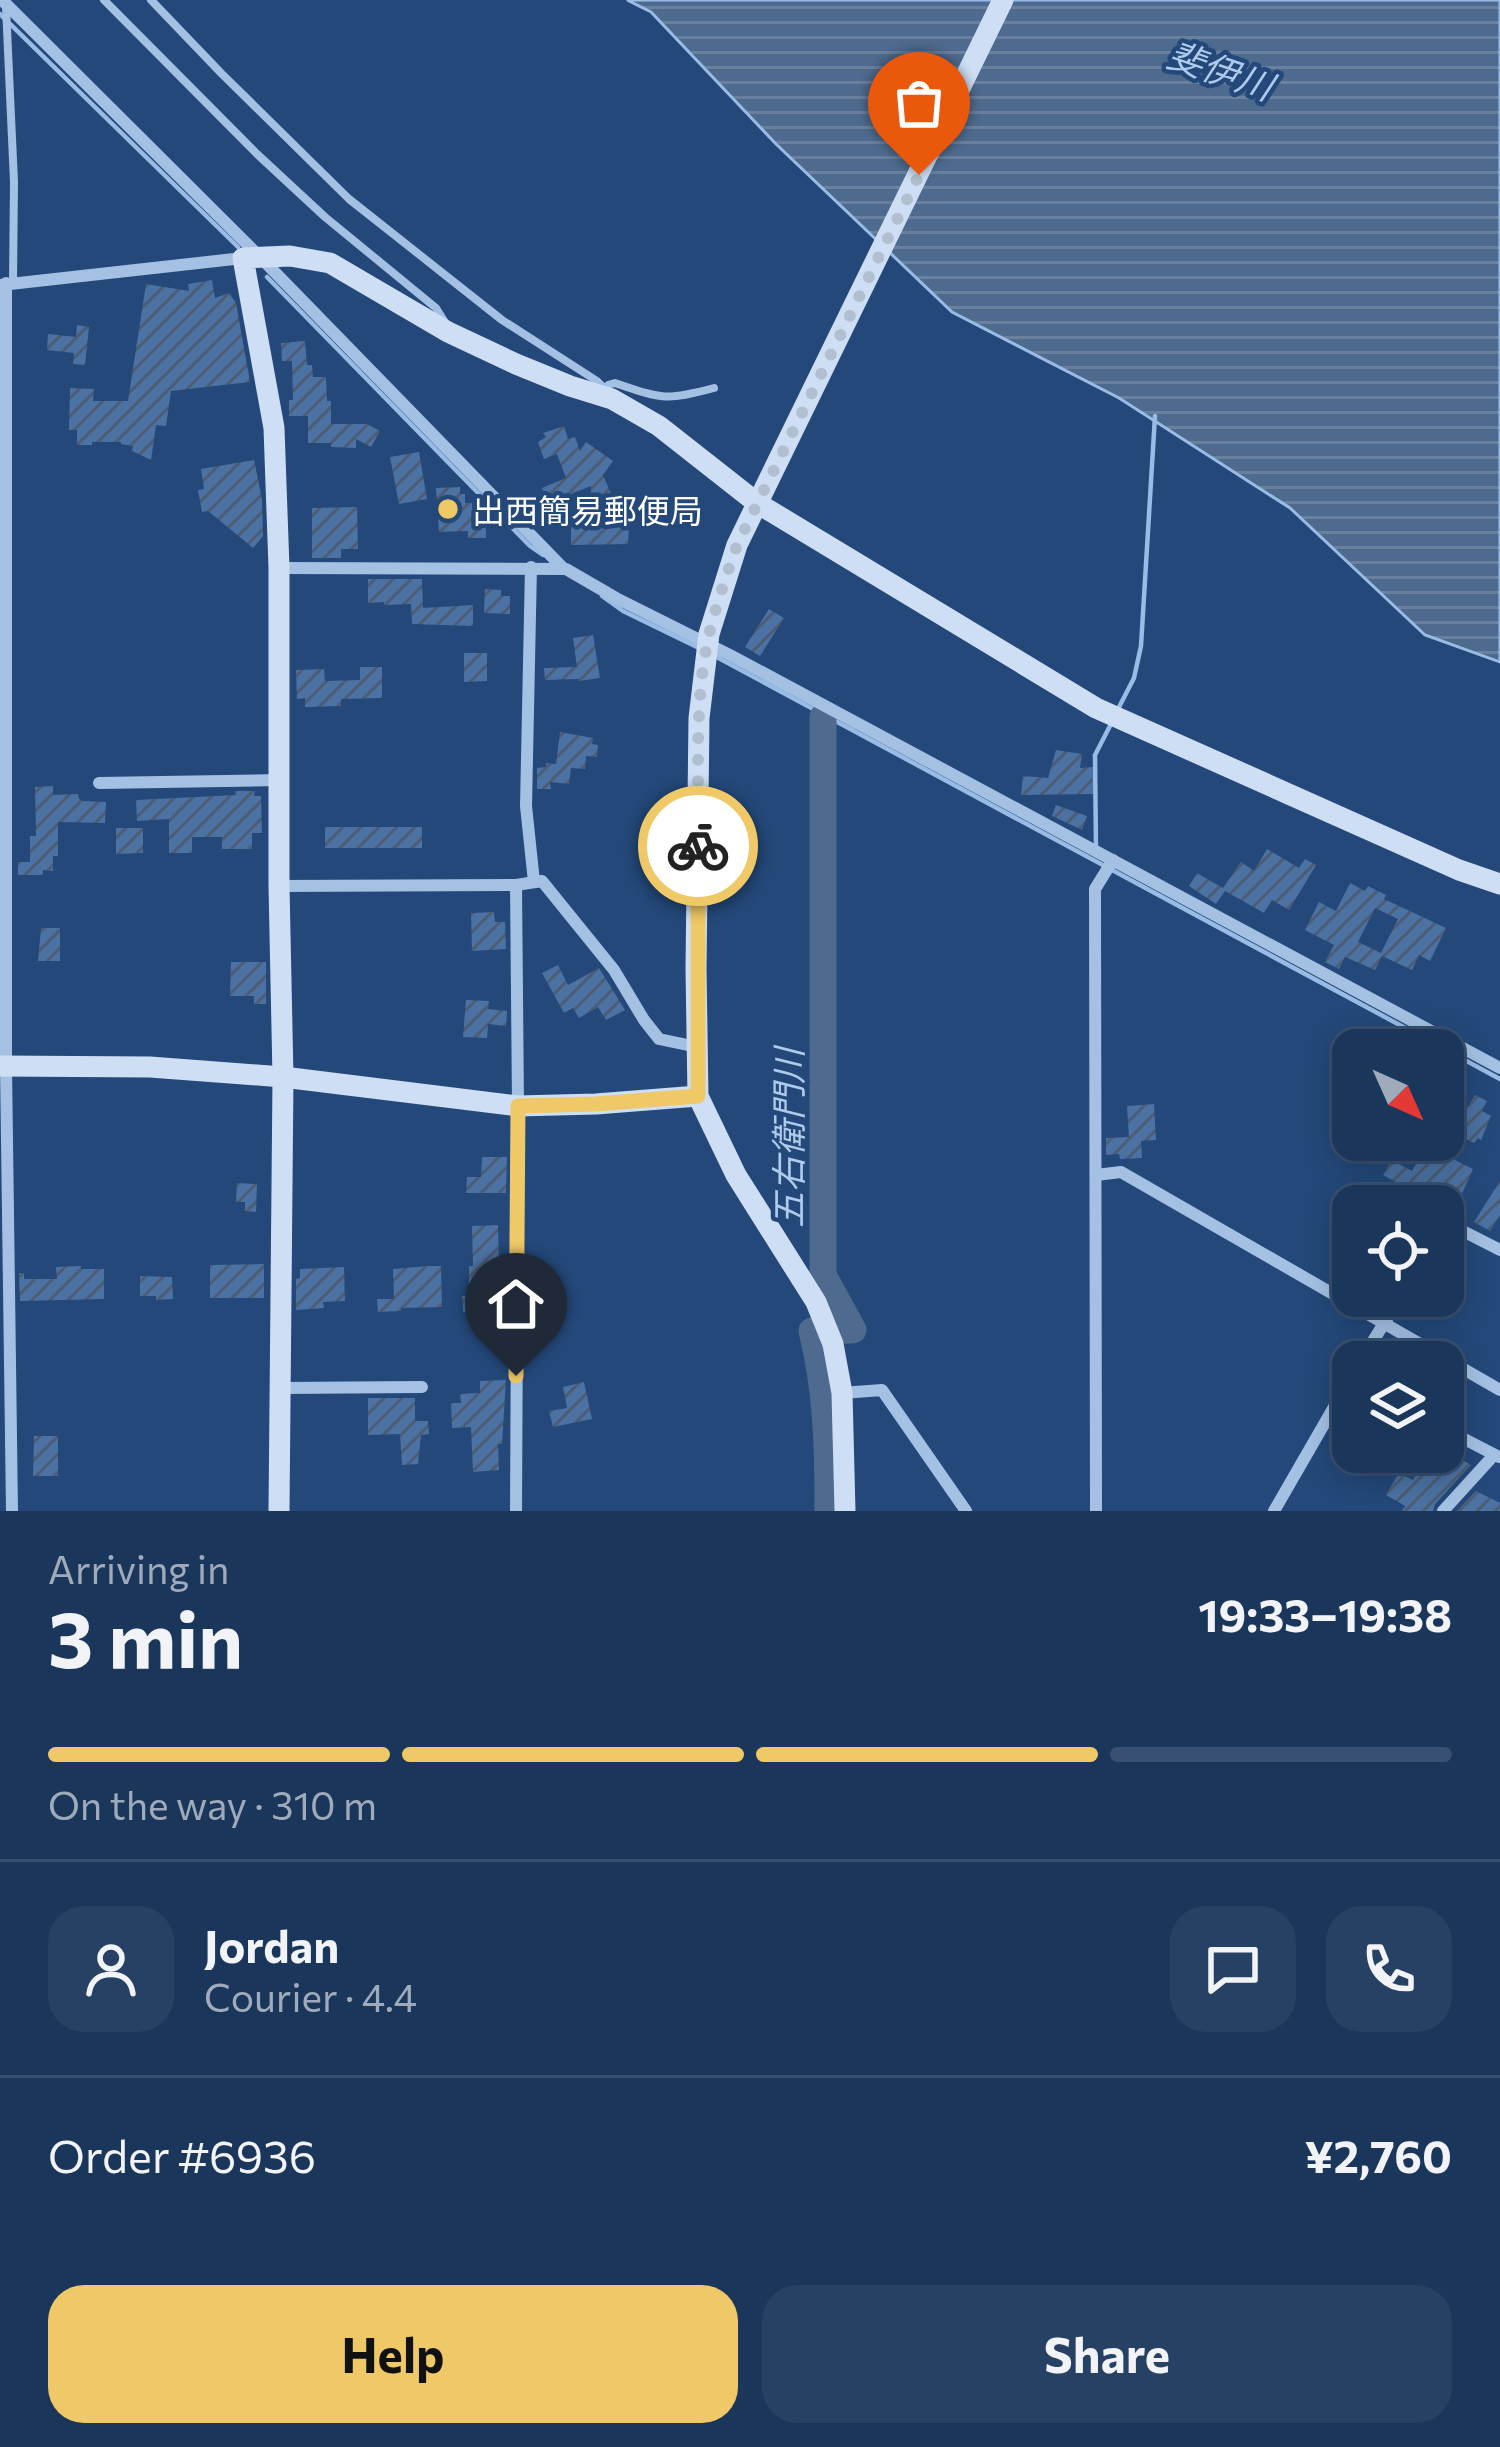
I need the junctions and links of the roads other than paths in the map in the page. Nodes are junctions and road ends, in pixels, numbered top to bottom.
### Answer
1 (104, 0) edge
2 (151, 0) edge
3 (1003, 0) edge
4 (5, 4) edge
5 (252, 257) junction
6 (6, 283) edge
7 (448, 332) junction
8 (714, 388) dead end
9 (610, 396) junction
10 (758, 503) junction
11 (531, 567) junction
12 (279, 568) junction
13 (564, 568) junction
14 (4, 574) edge
15 (279, 780) junction
16 (99, 783) dead end
17 (1113, 860) junction
18 (534, 883) junction
19 (1500, 884) edge
20 (516, 885) junction
21 (278, 886) junction
22 (697, 1047) junction
23 (3, 1066) edge
24 (1500, 1068) edge
25 (284, 1077) junction
26 (698, 1096) junction
27 (518, 1106) junction
28 (1096, 1175) junction
29 (1464, 1232) edge
30 (1500, 1250) edge
31 (1386, 1317) edge
32 (1383, 1322) junction
33 (1372, 1341) edge
34 (422, 1387) dead end
35 (280, 1388) junction
36 (1500, 1390) edge
37 (842, 1393) junction
38 (1332, 1411) edge
39 (1464, 1439) edge
40 (1497, 1456) edge
41 (12, 1511) edge
42 (279, 1511) edge
43 (515, 1511) edge
44 (845, 1511) edge
45 (966, 1511) edge
46 (1096, 1511) edge
47 (1274, 1511) edge
48 (1443, 1511) edge

1 - 7 lane
2 - 9 lane
3 - 10 street
4 - 5 street
4 - 6 lane
5 - 6 street
5 - 7 street
5 - 12 street
5 - 13 street
6 - 14 street
7 - 9 street
8 - 9 lane
9 - 10 street
10 - 19 street
10 - 22 street
11 - 12 street
11 - 13 street
11 - 18 street
12 - 15 street
13 - 17 street
14 - 23 street
15 - 16 street
15 - 21 street
17 - 24 street
17 - 28 street
18 - 20 street
18 - 22 street
20 - 21 street
20 - 27 street
21 - 25 street
22 - 26 street
23 - 25 street
23 - 41 street
25 - 27 street
25 - 35 street
26 - 27 street
26 - 37 street
27 - 43 street
28 - 32 street
28 - 46 street
29 - 30 street
31 - 32 street
32 - 33 street
32 - 36 street
34 - 35 street
35 - 42 street
37 - 44 street
37 - 45 street
38 - 47 street
39 - 40 street
40 - 48 street

